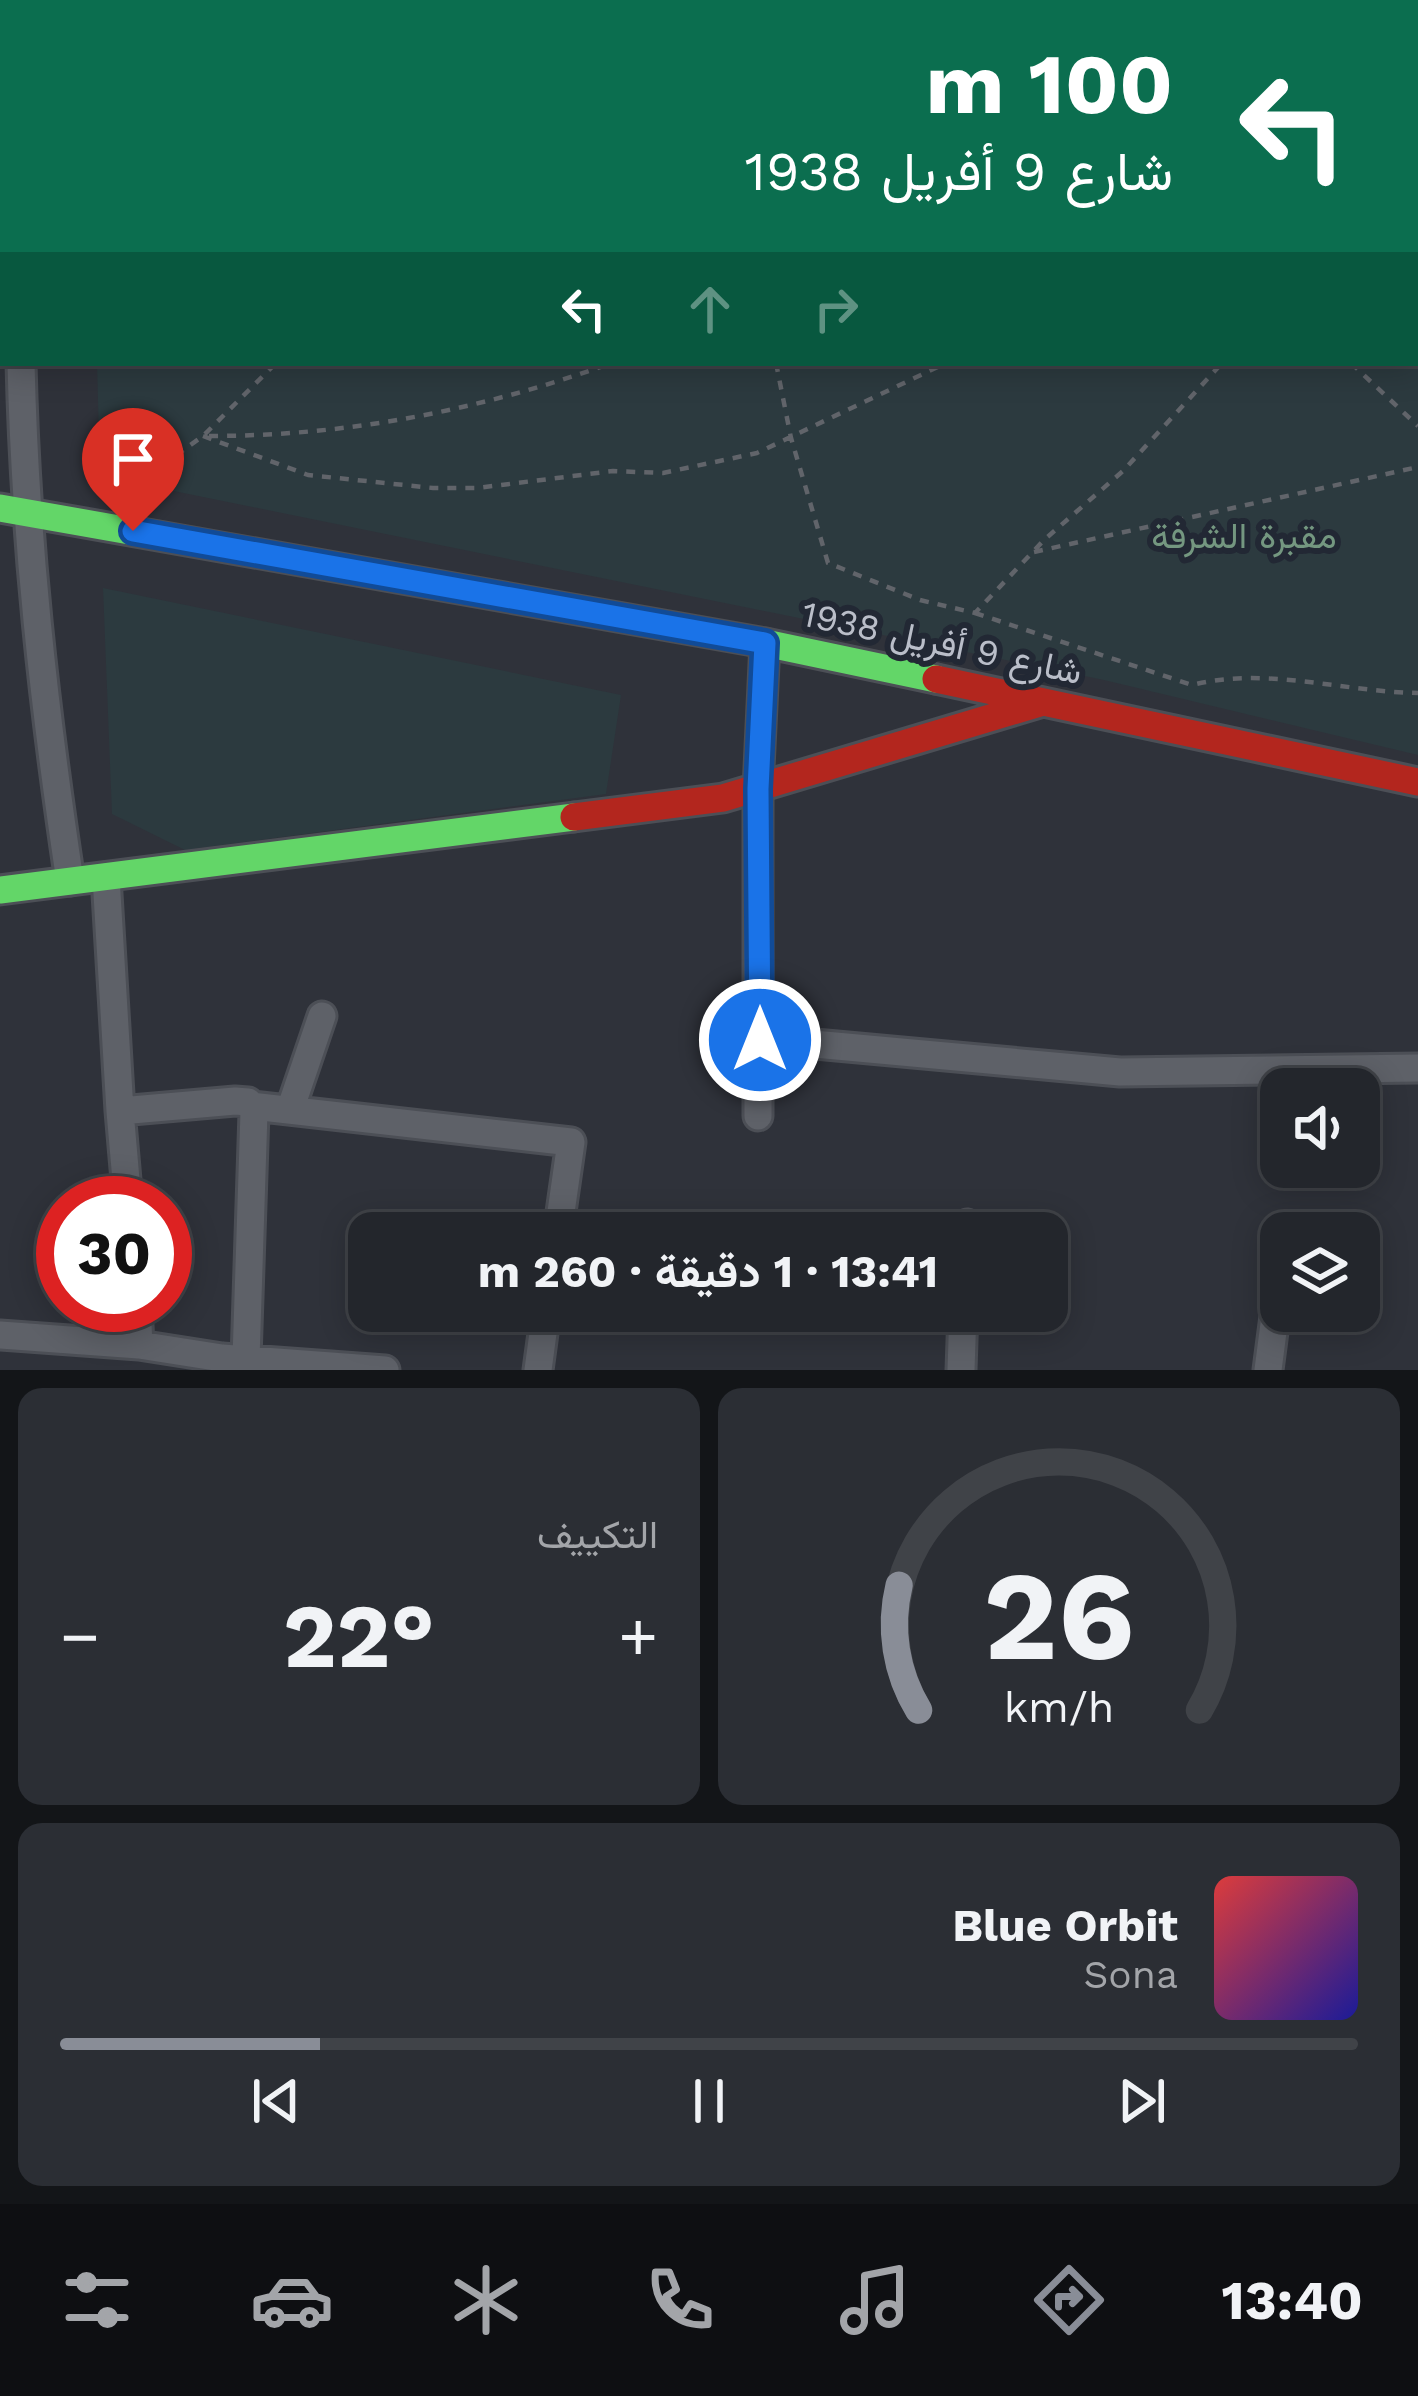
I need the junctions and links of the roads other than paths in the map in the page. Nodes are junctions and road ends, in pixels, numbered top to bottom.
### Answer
1 (21, 366) edge
2 (12, 510) edge
3 (765, 643) junction
4 (1049, 700) junction
5 (1418, 782) edge
6 (758, 789) junction
7 (106, 877) junction
8 (70, 881) junction
9 (0, 890) edge
10 (322, 1016) dead end
11 (760, 1040) junction
12 (1418, 1068) edge
13 (252, 1106) junction
14 (290, 1110) junction
15 (120, 1112) junction
16 (758, 1116) dead end
17 (126, 1176) edge
18 (561, 1212) edge
19 (138, 1332) edge
20 (543, 1332) edge
21 (962, 1332) edge
22 (1273, 1332) edge
23 (0, 1335) edge
24 (139, 1345) junction
25 (229, 1362) edge
26 (385, 1370) edge
27 (538, 1370) edge
28 (961, 1370) edge
29 (1268, 1370) edge

1 - 2 street
2 - 3 street, شارع 9 أفريل 1938
2 - 8 street
3 - 4 street, شارع 9 أفريل 1938
3 - 6 street
4 - 5 street, شارع 9 أفريل 1938
4 - 6 street
6 - 7 street
6 - 11 street
7 - 8 street
7 - 15 street
8 - 9 street
10 - 14 street
11 - 12 street
11 - 16 street
13 - 14 street
13 - 15 street
13 - 25 street
14 - 18 street
15 - 17 street
19 - 24 street
20 - 27 street
21 - 28 street
22 - 29 street
23 - 24 street
24 - 25 street
25 - 26 street

